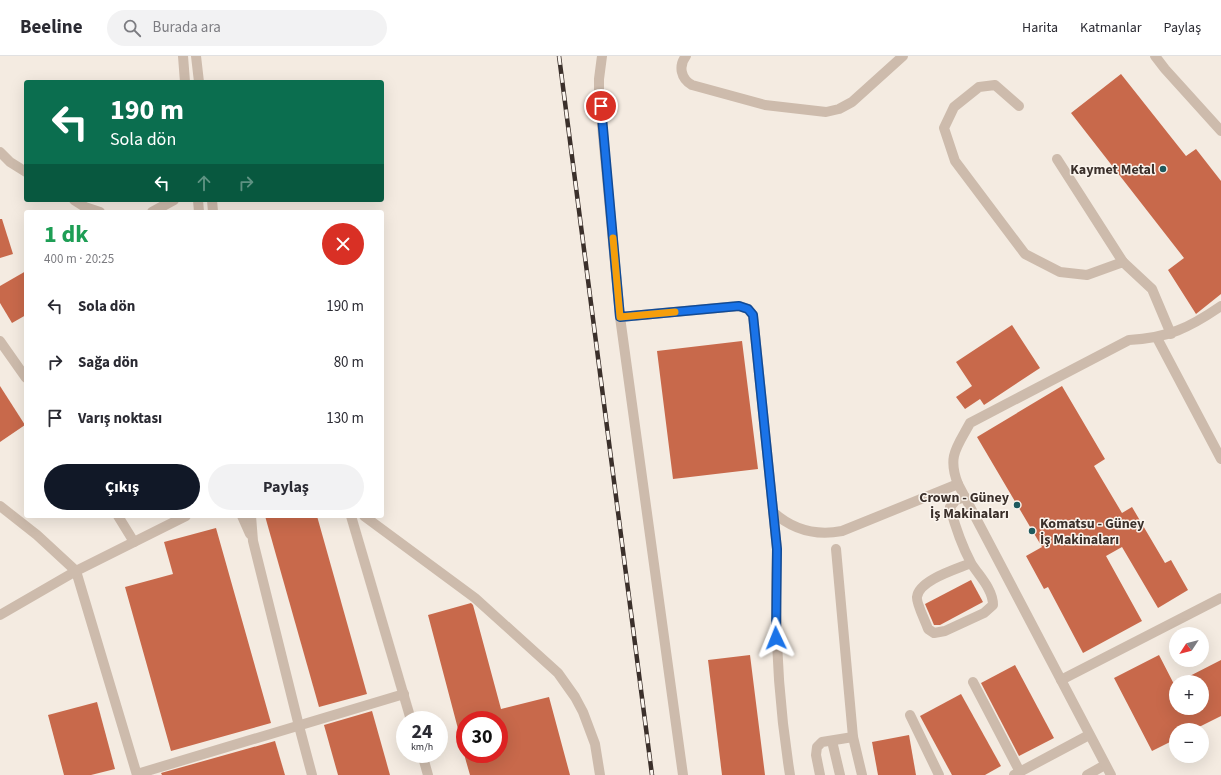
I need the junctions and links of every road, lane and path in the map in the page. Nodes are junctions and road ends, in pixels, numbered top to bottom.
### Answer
1 (183, 56) edge
2 (196, 56) edge
3 (602, 56) edge
4 (686, 56) edge
5 (903, 56) edge
6 (1156, 56) edge
7 (185, 80) edge
8 (199, 80) edge
9 (1019, 106) dead end
10 (1221, 131) edge
11 (0, 152) edge
12 (1057, 159) dead end
13 (24, 171) edge
14 (77, 202) edge
15 (170, 202) edge
16 (94, 210) edge
17 (156, 210) edge
18 (1123, 262) junction
19 (1221, 306) edge
20 (620, 317) junction
21 (1171, 334) junction
22 (1157, 338) junction
23 (0, 341) edge
24 (24, 375) edge
25 (1221, 459) edge
26 (958, 484) junction
27 (965, 497) junction
28 (0, 506) edge
29 (773, 512) junction
30 (119, 518) edge
31 (182, 518) edge
32 (243, 518) edge
33 (251, 518) edge
34 (352, 518) edge
35 (367, 518) edge
36 (253, 541) junction
37 (134, 542) junction
38 (836, 549) dead end
39 (971, 563) junction
40 (76, 571) junction
41 (1221, 598) edge
42 (0, 615) edge
43 (1061, 680) junction
44 (973, 682) dead end
45 (404, 694) junction
46 (409, 711) edge
47 (910, 715) dead end
48 (299, 726) junction
49 (1089, 735) junction
50 (852, 737) junction
51 (832, 741) junction
52 (425, 763) edge
53 (1105, 765) junction
54 (1017, 773) edge
55 (137, 775) edge
56 (312, 775) edge
57 (428, 775) edge
58 (600, 775) edge
59 (683, 775) edge
60 (790, 775) edge
61 (820, 775) edge
62 (840, 775) edge
63 (862, 775) edge
64 (939, 775) edge
65 (1087, 775) edge
66 (1111, 775) edge

1 - 7 street
2 - 8 street
3 - 20 street
4 - 5 street
6 - 10 street
9 - 18 street
11 - 13 street
12 - 18 street
14 - 16 street
15 - 17 street
18 - 21 street
19 - 21 street
20 - 29 street
20 - 59 street
21 - 22 street
22 - 25 street
22 - 26 street
23 - 24 street
26 - 27 street
26 - 29 street
27 - 39 street
27 - 43 street
28 - 40 street
29 - 60 street
30 - 37 street
31 - 37 street
32 - 36 street
33 - 36 street
34 - 45 street
35 - 58 street
36 - 48 street
37 - 40 street
38 - 50 street
39 - 39 street
40 - 42 street
40 - 55 street
41 - 43 street
43 - 49 street
44 - 54 street
45 - 46 street
45 - 48 street
47 - 64 street
48 - 55 street
48 - 56 street
49 - 53 street
49 - 54 street
50 - 51 street
50 - 63 street
51 - 61 street
51 - 62 street
52 - 57 street
53 - 65 street
53 - 66 street

